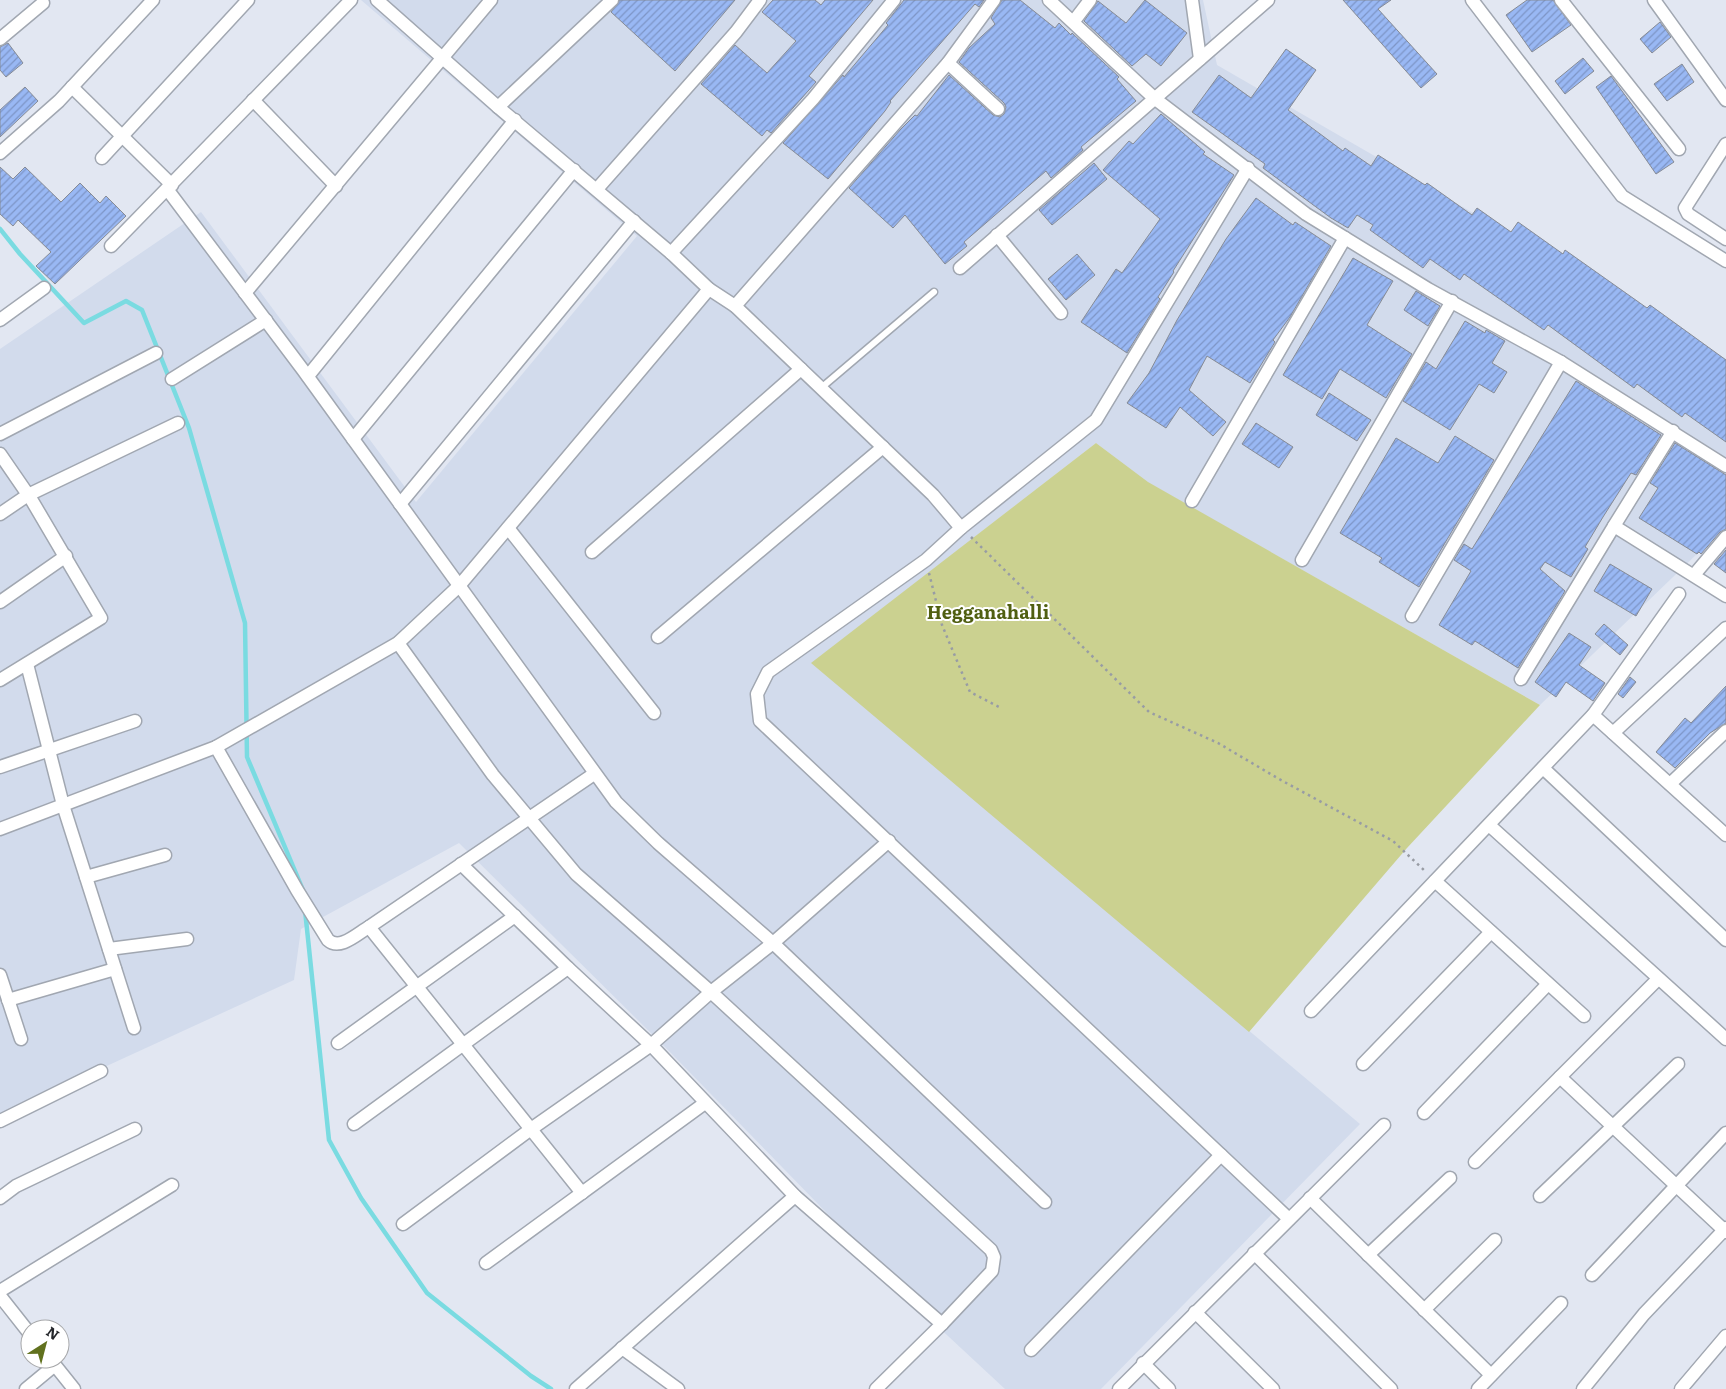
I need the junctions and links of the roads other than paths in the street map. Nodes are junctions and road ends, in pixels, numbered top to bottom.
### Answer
1 (153, 0) edge
2 (248, 0) edge
3 (351, 0) edge
4 (377, 0) edge
5 (491, 0) edge
6 (612, 0) edge
7 (760, 0) edge
8 (894, 0) edge
9 (994, 0) edge
10 (1050, 0) edge
11 (1090, 0) edge
12 (1192, 0) edge
13 (1268, 0) edge
14 (1472, 0) edge
15 (1561, 0) edge
16 (1654, 0) edge
17 (43, 1) edge
18 (1074, 21) junction
19 (0, 39) edge
20 (443, 59) junction
21 (1200, 59) junction
22 (948, 63) junction
23 (72, 87) junction
24 (1154, 98) junction
25 (253, 100) junction
26 (1726, 100) edge
27 (498, 107) junction
28 (998, 109) dead end
29 (515, 120) junction
30 (122, 136) junction
31 (1726, 144) edge
32 (1679, 149) dead end
33 (0, 153) edge
34 (102, 158) dead end
35 (1248, 168) junction
36 (574, 170) junction
37 (336, 186) junction
38 (169, 187) junction
39 (597, 189) junction
40 (634, 221) junction
41 (997, 235) junction
42 (1345, 238) junction
43 (1726, 239) edge
44 (111, 246) dead end
45 (671, 252) junction
46 (1726, 261) edge
47 (960, 268) dead end
48 (44, 288) dead end
49 (709, 289) junction
50 (934, 292) dead end
51 (245, 293) junction
52 (1452, 301) junction
53 (735, 306) junction
54 (1061, 312) dead end
55 (0, 320) edge
56 (266, 320) junction
57 (156, 354) dead end
58 (1561, 362) junction
59 (801, 370) junction
60 (308, 376) junction
61 (172, 379) dead end
62 (821, 388) junction
63 (178, 423) dead end
64 (1672, 431) junction
65 (0, 434) edge
66 (354, 440) junction
67 (883, 447) junction
68 (0, 454) edge
69 (1726, 466) edge
70 (28, 495) junction
71 (1192, 502) dead end
72 (400, 504) junction
73 (0, 514) edge
74 (1614, 526) junction
75 (508, 528) junction
76 (961, 528) junction
77 (1726, 536) edge
78 (592, 552) dead end
79 (66, 556) junction
80 (1302, 560) dead end
81 (1694, 575) junction
82 (459, 586) junction
83 (1679, 594) dead end
84 (1726, 596) edge
85 (0, 602) edge
86 (1412, 616) dead end
87 (1726, 628) edge
88 (658, 637) dead end
89 (398, 643) junction
90 (27, 664) junction
91 (1522, 679) dead end
92 (0, 680) edge
93 (654, 713) dead end
94 (1593, 715) junction
95 (135, 721) dead end
96 (1726, 731) edge
97 (1613, 732) junction
98 (216, 747) junction
99 (49, 751) junction
100 (0, 767) edge
101 (1543, 768) junction
102 (594, 774) junction
103 (1670, 784) junction
104 (63, 805) junction
105 (528, 819) junction
106 (1489, 825) junction
107 (0, 829) edge
108 (1726, 835) edge
109 (889, 841) junction
110 (165, 854) dead end
111 (461, 864) junction
112 (86, 877) junction
113 (1435, 881) junction
114 (515, 916) junction
115 (369, 927) junction
116 (1491, 932) junction
117 (187, 939) dead end
118 (1726, 940) edge
119 (773, 943) junction
120 (109, 949) junction
121 (568, 968) junction
122 (115, 969) junction
123 (0, 975) edge
124 (1658, 978) junction
125 (1548, 984) junction
126 (417, 986) junction
127 (711, 992) junction
128 (8, 1000) junction
129 (1312, 1011) dead end
130 (1584, 1016) dead end
131 (134, 1028) dead end
132 (21, 1039) dead end
133 (1726, 1040) edge
134 (338, 1043) dead end
135 (463, 1044) junction
136 (651, 1045) junction
137 (1363, 1064) dead end
138 (1678, 1064) dead end
139 (101, 1071) dead end
140 (1560, 1077) junction
141 (705, 1103) junction
142 (1424, 1113) dead end
143 (0, 1121) edge
144 (354, 1124) dead end
145 (1384, 1125) dead end
146 (1612, 1127) junction
147 (135, 1129) dead end
148 (530, 1129) junction
149 (1726, 1133) edge
150 (1222, 1155) junction
151 (1475, 1162) dead end
152 (1450, 1178) dead end
153 (172, 1185) dead end
154 (1676, 1185) junction
155 (582, 1192) junction
156 (794, 1196) junction
157 (1540, 1196) dead end
158 (0, 1198) edge
159 (1310, 1198) junction
160 (1045, 1202) dead end
161 (1289, 1219) junction
162 (403, 1224) dead end
163 (1725, 1230) edge
164 (1495, 1240) dead end
165 (1254, 1253) junction
166 (1368, 1255) junction
167 (486, 1263) dead end
168 (1592, 1275) dead end
169 (0, 1291) edge
170 (0, 1296) edge
171 (1561, 1303) dead end
172 (1424, 1310) junction
173 (1195, 1312) junction
174 (20, 1321) edge
175 (942, 1324) junction
176 (1726, 1336) edge
177 (622, 1348) junction
178 (1031, 1350) dead end
179 (1143, 1363) junction
180 (46, 1369) edge
181 (58, 1369) edge
182 (1491, 1375) junction
183 (26, 1389) edge
184 (74, 1389) edge
185 (576, 1389) edge
186 (678, 1389) edge
187 (876, 1389) edge
188 (1119, 1389) edge
189 (1169, 1389) edge
190 (1273, 1389) edge
191 (1391, 1389) edge
192 (1478, 1389) edge
193 (1583, 1389) edge
194 (1681, 1389) edge

1 - 23 street
2 - 30 street
3 - 25 street
4 - 20 street
5 - 20 street
6 - 27 street
7 - 39 street
8 - 45 street
9 - 22 street
10 - 18 street
11 - 18 street
12 - 21 street
13 - 21 street
14 - 46 street
15 - 32 street
16 - 26 street
17 - 19 street
18 - 24 street
20 - 27 street
20 - 37 street
21 - 24 street
22 - 28 street
22 - 53 street
23 - 30 street
23 - 33 street
24 - 35 street
24 - 41 street
25 - 37 street
25 - 38 street
27 - 29 street
29 - 36 street
29 - 60 street
30 - 34 street
30 - 38 street
31 - 43 street
35 - 42 street
35 - 76 street
36 - 39 street
36 - 66 street
37 - 51 street
38 - 44 street
38 - 51 street
39 - 40 street
40 - 45 street
40 - 72 street
41 - 47 street
41 - 54 street
42 - 52 street
42 - 71 street
45 - 49 street
48 - 55 street
49 - 53 street
49 - 75 street
50 - 62 lane
51 - 56 street
52 - 58 street
52 - 80 street
53 - 59 street
56 - 60 street
56 - 61 street
57 - 65 street
58 - 64 street
58 - 86 street
59 - 62 street
59 - 78 street
60 - 66 street
62 - 67 street
63 - 70 street
64 - 69 street
64 - 74 street
66 - 72 street
67 - 76 street
67 - 88 street
68 - 70 street
70 - 73 street
70 - 79 street
72 - 82 street
74 - 81 street
74 - 91 street
75 - 82 street
75 - 93 street
76 - 109 street
77 - 81 street
79 - 85 street
79 - 90 street
81 - 84 street
82 - 89 street
82 - 102 street
83 - 94 street
87 - 97 street
89 - 98 street
89 - 105 street
90 - 92 street
90 - 99 street
94 - 97 street
94 - 101 street
95 - 99 street
96 - 103 street
97 - 103 street
98 - 104 street
98 - 115 street
99 - 100 street
99 - 104 street
101 - 106 street
101 - 118 street
102 - 105 street
102 - 119 street
103 - 108 street
104 - 107 street
104 - 112 street
105 - 111 street
105 - 127 street
106 - 113 street
106 - 124 street
109 - 119 street
109 - 150 street
110 - 112 street
111 - 114 street
111 - 115 street
112 - 120 street
113 - 116 street
113 - 129 street
114 - 121 street
114 - 126 street
115 - 126 street
116 - 125 street
116 - 137 street
117 - 120 street
119 - 127 street
119 - 160 street
120 - 122 street
121 - 135 street
121 - 136 street
122 - 128 street
122 - 131 street
123 - 128 street
124 - 133 street
124 - 140 street
125 - 130 street
125 - 142 street
126 - 134 street
126 - 135 street
127 - 136 street
127 - 175 street
128 - 132 street
135 - 144 street
135 - 148 street
136 - 141 street
136 - 148 street
138 - 146 street
139 - 143 street
140 - 146 street
140 - 151 street
141 - 155 street
141 - 156 street
145 - 159 street
146 - 154 street
146 - 157 street
147 - 158 street
148 - 155 street
148 - 162 street
149 - 154 street
150 - 161 street
150 - 178 street
152 - 166 street
153 - 169 street
154 - 163 street
154 - 168 street
155 - 167 street
156 - 175 street
156 - 177 street
159 - 161 street
159 - 166 street
161 - 165 street
163 - 193 street
164 - 172 street
165 - 173 street
165 - 191 street
166 - 172 street
170 - 174 street
171 - 182 street
172 - 182 street
173 - 179 street
173 - 190 street
175 - 187 street
176 - 194 street
177 - 185 street
177 - 186 street
179 - 188 street
179 - 189 street
180 - 183 street
181 - 184 street
182 - 192 street

